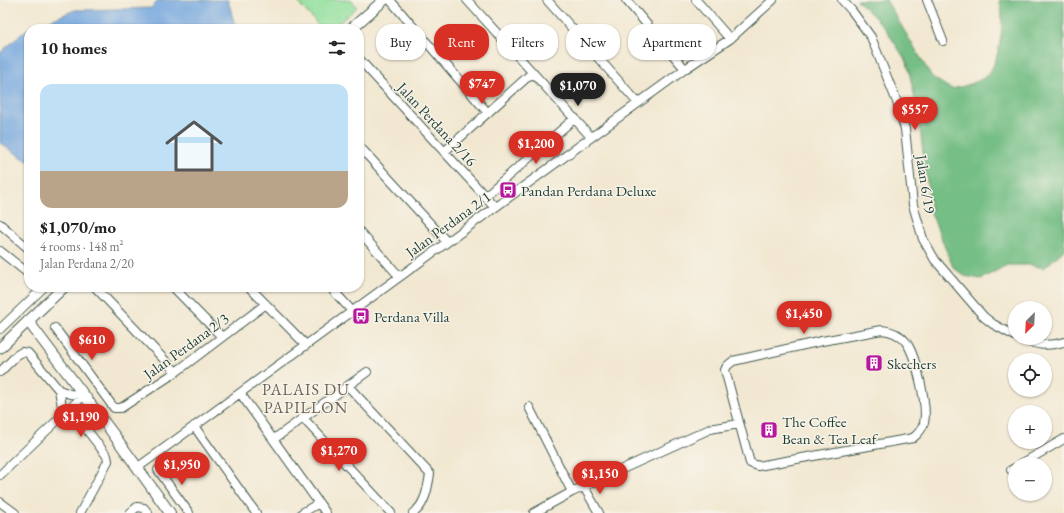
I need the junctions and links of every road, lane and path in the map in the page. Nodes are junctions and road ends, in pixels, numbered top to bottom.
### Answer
1 (384, 0) edge
2 (390, 0) edge
3 (467, 0) edge
4 (547, 0) edge
5 (626, 0) edge
6 (696, 0) edge
7 (773, 0) edge
8 (842, 0) edge
9 (927, 0) edge
10 (357, 24) edge
11 (730, 39) junction
12 (944, 41) dead end
13 (364, 64) edge
14 (685, 69) junction
15 (533, 72) junction
16 (638, 103) junction
17 (488, 113) junction
18 (574, 118) junction
19 (591, 137) junction
20 (364, 151) edge
21 (444, 152) junction
22 (485, 196) junction
23 (495, 207) junction
24 (0, 224) edge
25 (364, 237) edge
26 (447, 242) junction
27 (24, 246) edge
28 (0, 251) edge
29 (24, 270) edge
30 (399, 276) junction
31 (38, 292) edge
32 (59, 292) edge
33 (100, 292) edge
34 (178, 292) edge
35 (254, 292) edge
36 (335, 292) edge
37 (266, 304) junction
38 (352, 311) junction
39 (28, 321) junction
40 (2, 324) edge
41 (56, 328) dead end
42 (1008, 332) edge
43 (222, 337) junction
44 (1064, 342) edge
45 (306, 345) junction
46 (1042, 345) edge
47 (0, 348) edge
48 (0, 372) edge
49 (176, 372) junction
50 (367, 372) dead end
51 (348, 386) junction
52 (59, 390) junction
53 (240, 392) junction
54 (84, 395) junction
55 (529, 407) dead end
56 (70, 408) junction
57 (61, 417) junction
58 (303, 418) junction
59 (739, 424) junction
60 (194, 426) junction
61 (274, 439) junction
62 (1064, 439) edge
63 (1033, 457) edge
64 (137, 468) junction
65 (158, 470) dead end
66 (0, 475) edge
67 (584, 486) junction
68 (572, 492) junction
69 (0, 502) edge
70 (319, 503) junction
71 (416, 511) edge
72 (15, 513) edge
73 (80, 513) edge
74 (130, 513) edge
75 (148, 513) edge
76 (170, 513) edge
77 (189, 513) edge
78 (256, 513) edge
79 (302, 513) edge
80 (326, 513) edge
81 (391, 513) edge
82 (534, 513) edge
83 (599, 513) edge

1 - 10 street
2 - 17 street
3 - 15 street
4 - 16 street
5 - 14 street
6 - 11 street
7 - 11 street, Jalan Perdana 2/1
8 - 42 street, Jalan 6/19
9 - 12 street
11 - 14 street, Jalan Perdana 2/1
13 - 21 street, Jalan Perdana 2/16
14 - 16 street, Jalan Perdana 2/1
15 - 17 street
15 - 18 street
16 - 19 street, Jalan Perdana 2/1
17 - 21 street
18 - 19 street
18 - 22 street, Jalan Perdana 2/1
19 - 23 street, Jalan Perdana 2/1
20 - 26 street
21 - 22 street, Jalan Perdana 2/16
22 - 23 street, Jalan Perdana 2/16
23 - 26 street, Jalan Perdana 2/1
24 - 27 street
25 - 30 street
26 - 30 street, Jalan Perdana 2/1
28 - 29 street
30 - 38 street, Jalan Perdana 2/1
31 - 40 street
32 - 39 street
33 - 49 street
34 - 43 street
35 - 37 street
36 - 38 street
37 - 43 street, Jalan Perdana 2/3
37 - 45 street
38 - 45 street, Jalan Perdana 2/1
39 - 47 street
39 - 54 street
41 - 49 street, Jalan Perdana 2/3
43 - 49 street, Jalan Perdana 2/3
44 - 46 street
45 - 53 street, Jalan Perdana 2/1
48 - 52 street
50 - 51 street
51 - 58 street
51 - 71 street
52 - 54 street
52 - 57 street
53 - 60 street, Jalan Perdana 2/1
53 - 61 street
54 - 56 street
54 - 64 street
55 - 68 street
56 - 57 street
56 - 73 street
57 - 66 street
58 - 61 street
58 - 81 street
59 - 59 street
59 - 67 street
60 - 64 street, Jalan Perdana 2/1
60 - 78 street
61 - 70 street
62 - 63 street
64 - 76 street
65 - 77 street
67 - 68 street
67 - 83 street
68 - 82 street
69 - 72 street
70 - 79 street
70 - 80 street
74 - 75 street

